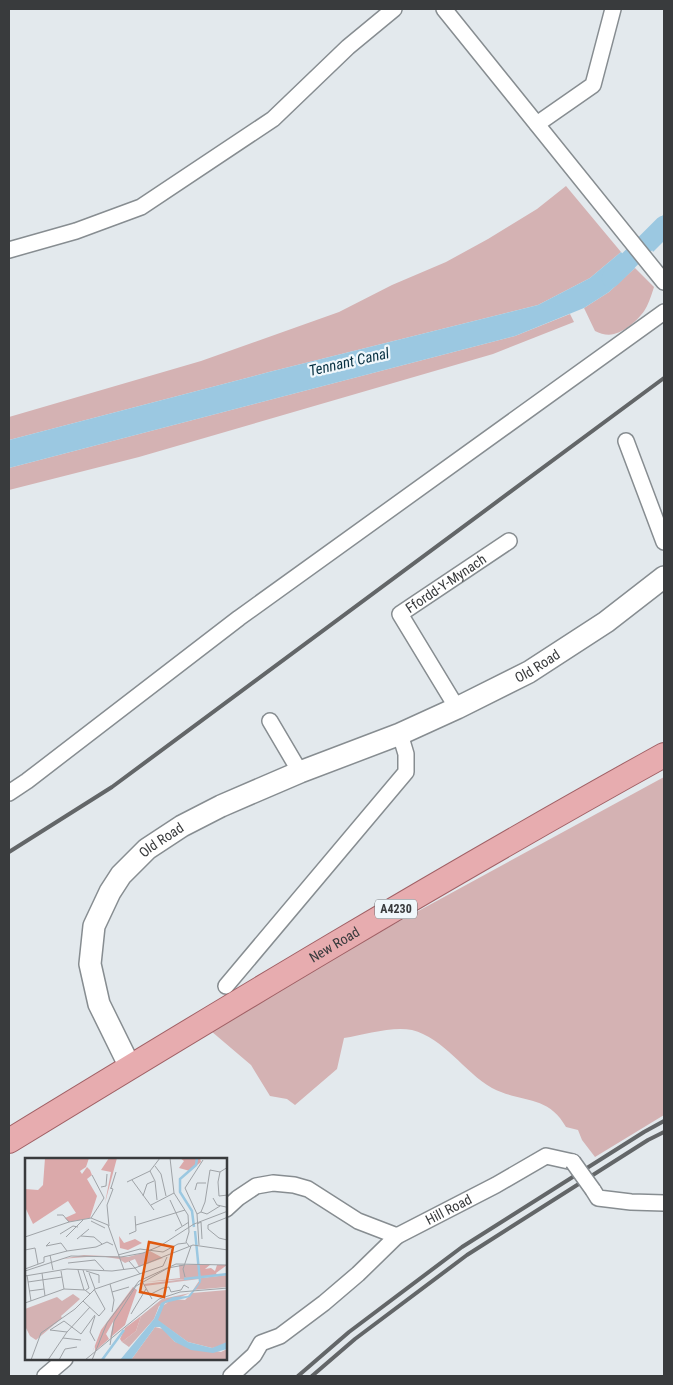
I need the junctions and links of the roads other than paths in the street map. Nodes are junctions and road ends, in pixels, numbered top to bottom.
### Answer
1 (394, 9) edge
2 (444, 9) edge
3 (613, 9) edge
4 (537, 124) junction
5 (9, 250) edge
6 (664, 282) edge
7 (664, 312) edge
8 (626, 442) dead end
9 (509, 541) dead end
10 (664, 542) edge
11 (664, 577) edge
12 (457, 708) junction
13 (270, 721) dead end
14 (400, 734) junction
15 (664, 755) edge
16 (300, 772) junction
17 (9, 793) edge
18 (226, 986) dead end
19 (130, 1067) junction
20 (9, 1141) edge
21 (664, 1203) edge
22 (228, 1207) edge
23 (397, 1236) junction
24 (54, 1360) edge
25 (64, 1360) edge
26 (45, 1376) edge
27 (231, 1376) edge

1 - 5 street
2 - 4 street
3 - 4 street
4 - 6 street
7 - 17 street
8 - 10 street
9 - 12 street, Ffordd-Y-Mynach
11 - 12 main road, Old Road
12 - 14 main road, Old Road
13 - 16 street
14 - 16 main road, Old Road
14 - 18 street
15 - 19 main road, New Road / A4230
16 - 19 main road, Old Road
19 - 20 main road, New Road / A4230
21 - 23 street, Hill Road, bridge
22 - 23 street
23 - 27 street, Hill Road
24 - 26 street
25 - 26 street

